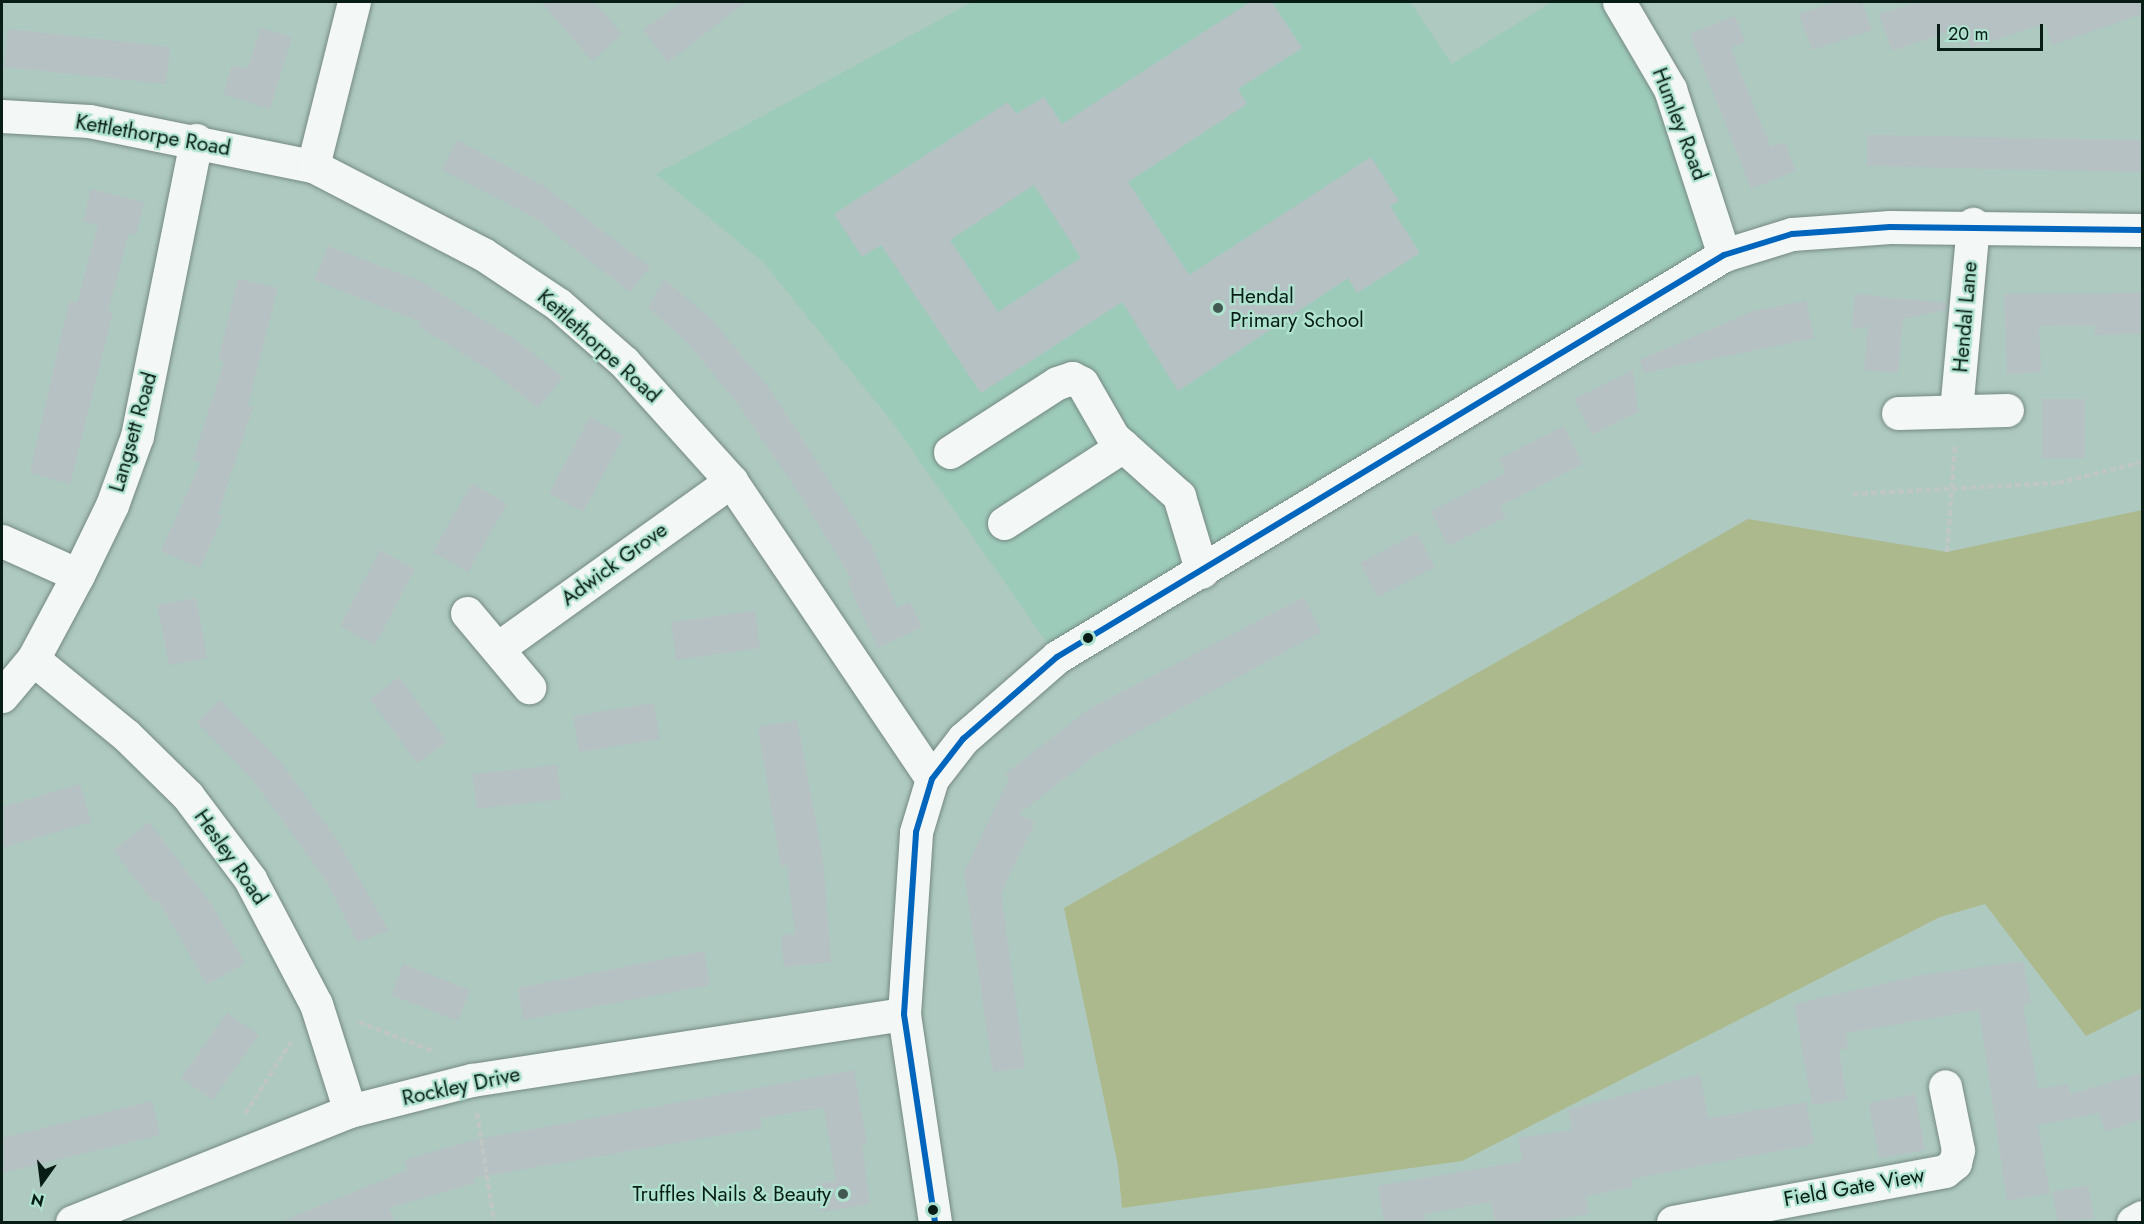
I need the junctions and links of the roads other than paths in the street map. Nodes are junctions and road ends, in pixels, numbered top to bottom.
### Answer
1 (354, 2) edge
2 (1627, 4) edge
3 (2, 116) edge
4 (196, 140) junction
5 (313, 166) junction
6 (1973, 224) junction
7 (2142, 230) edge
8 (1724, 255) junction
9 (2007, 410) dead end
10 (1956, 411) junction
11 (1898, 413) dead end
12 (1123, 446) junction
13 (950, 452) dead end
14 (731, 481) junction
15 (1004, 523) dead end
16 (2, 541) edge
17 (1202, 572) junction
18 (78, 575) junction
19 (467, 613) dead end
20 (498, 648) junction
21 (33, 659) junction
22 (529, 687) dead end
23 (2, 696) edge
24 (932, 779) junction
25 (904, 1014) junction
26 (1945, 1086) dead end
27 (350, 1111) junction
28 (1754, 1214) edge
29 (2142, 1218) edge
30 (72, 1222) edge
31 (935, 1222) edge
32 (1673, 1222) edge
33 (2133, 1222) edge

1 - 5 street
2 - 8 street, Humley Road
3 - 4 street, Kettlethorpe Road
4 - 5 street, Kettlethorpe Road
4 - 18 street, Langsett Road
5 - 14 street, Kettlethorpe Road
6 - 7 street
6 - 8 street
6 - 10 street, Hendal Lane
8 - 17 street
9 - 10 street
10 - 11 street
12 - 13 street
12 - 15 street
12 - 17 street
14 - 20 street, Adwick Grove
14 - 24 street, Kettlethorpe Road
16 - 18 street
17 - 24 street
18 - 21 street, Langsett Road
19 - 20 street
20 - 22 street
21 - 23 street, Langsett Road
21 - 27 street, Hesley Road
24 - 25 street
25 - 27 street, Rockley Drive
25 - 31 street
26 - 28 street, Field Gate View
27 - 30 street, Rockley Drive
28 - 32 street, Field Gate View
29 - 33 street

